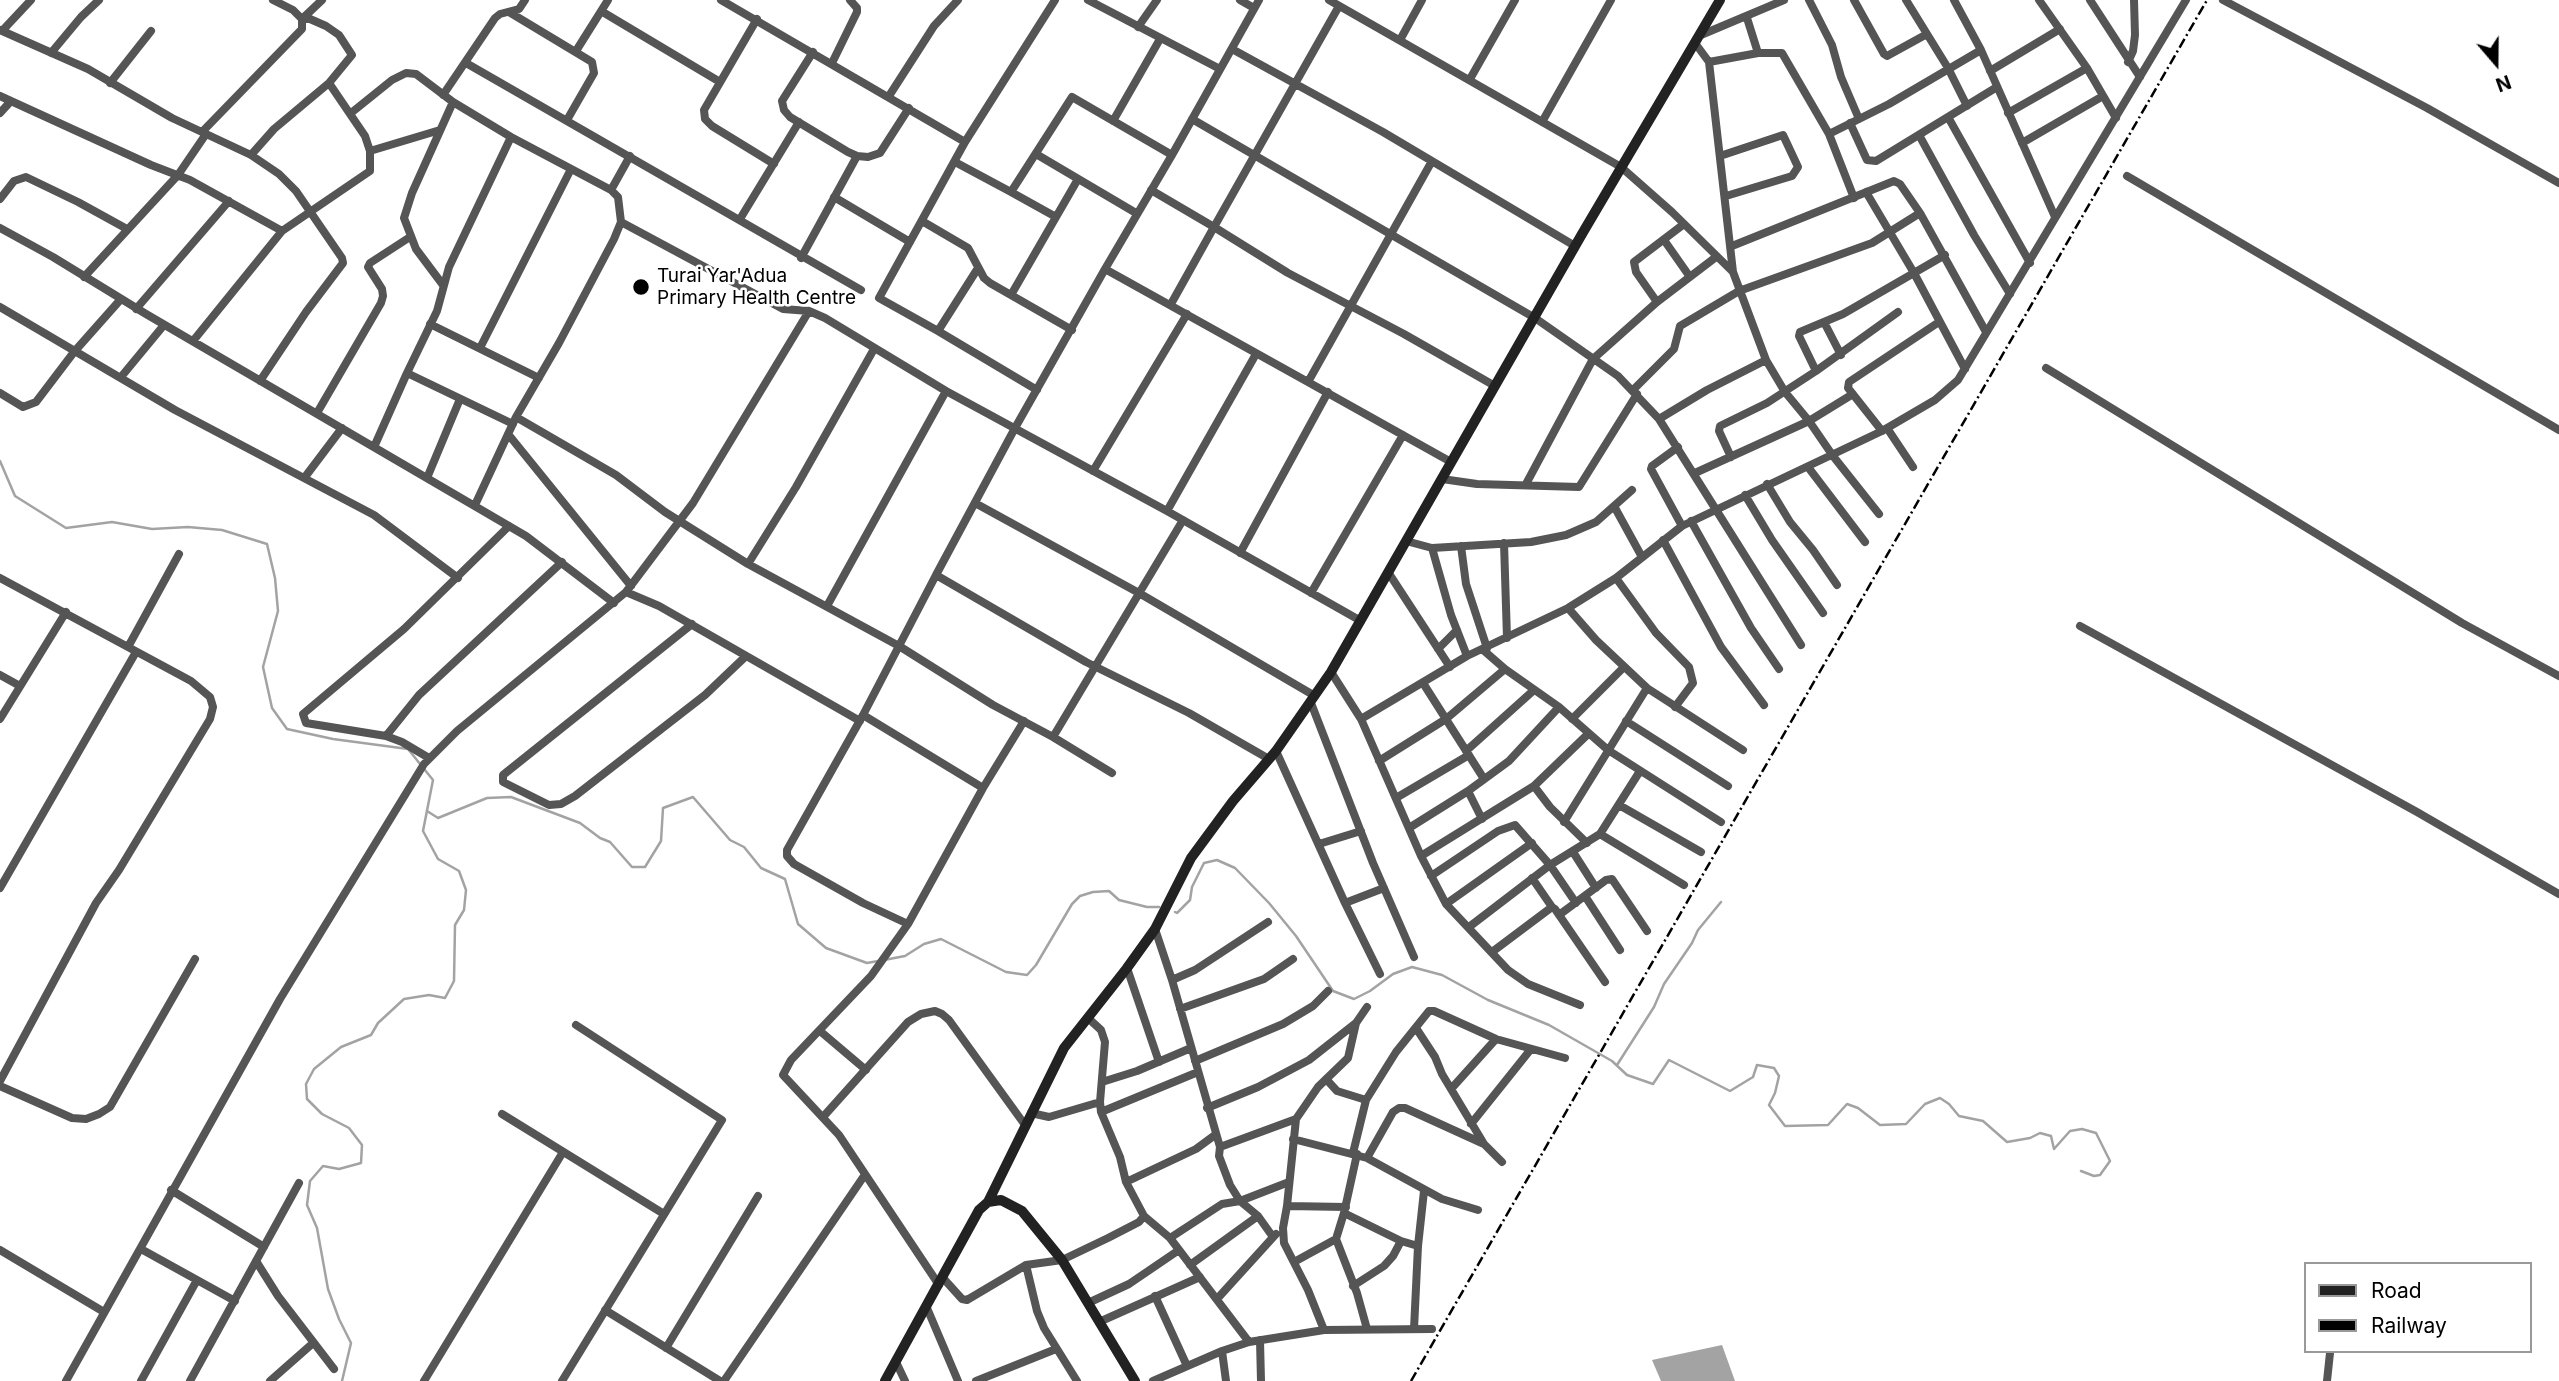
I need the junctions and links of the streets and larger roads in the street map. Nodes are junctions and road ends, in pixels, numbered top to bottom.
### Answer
1 (31, 0) edge
2 (100, 0) edge
3 (273, 0) edge
4 (321, 0) edge
5 (525, 0) edge
6 (608, 0) edge
7 (722, 0) edge
8 (850, 0) edge
9 (1055, 0) edge
10 (1088, 0) edge
11 (1157, 0) edge
12 (1240, 0) edge
13 (1259, 0) edge
14 (1329, 0) edge
15 (1422, 0) edge
16 (1515, 0) edge
17 (1611, 0) edge
18 (1720, 0) edge
19 (1784, 0) edge
20 (1809, 0) edge
21 (1854, 0) edge
22 (1906, 0) edge
23 (1954, 0) edge
24 (2039, 0) edge
25 (2090, 0) edge
26 (2134, 0) edge
27 (2186, 0) edge
28 (2224, 0) edge
29 (953, 1) edge
30 (734, 3) edge
31 (1339, 6) junction
32 (1254, 8) junction
33 (601, 11) junction
34 (509, 12) junction
35 (1747, 18) junction
36 (302, 19) junction
37 (757, 19) junction
38 (1138, 27) junction
39 (2060, 29) junction
40 (1, 31) edge
41 (151, 31) dead end
42 (1927, 34) junction
43 (1160, 38) junction
44 (1698, 39) junction
45 (1400, 40) junction
46 (1232, 48) junction
47 (1981, 50) junction
48 (576, 51) junction
49 (813, 52) junction
50 (51, 53) junction
51 (1758, 53) junction
52 (1709, 62) junction
53 (2128, 62) junction
54 (466, 63) junction
55 (832, 63) junction
56 (1948, 68) junction
57 (2087, 68) junction
58 (1220, 69) junction
59 (1990, 71) junction
60 (2140, 77) junction
61 (1469, 79) junction
62 (720, 82) junction
63 (110, 83) junction
64 (329, 83) junction
65 (1295, 84) junction
66 (1997, 88) junction
67 (443, 95) junction
68 (0, 96) edge
69 (890, 96) junction
70 (2103, 96) junction
71 (11, 101) junction
72 (453, 102) junction
73 (1967, 106) junction
74 (909, 108) junction
75 (0, 113) edge
76 (351, 113) junction
77 (2008, 113) junction
78 (1948, 117) junction
79 (2116, 118) junction
80 (1192, 119) junction
81 (1859, 119) junction
82 (567, 120) junction
83 (1113, 121) junction
84 (799, 122) junction
85 (1542, 122) junction
86 (1850, 123) junction
87 (440, 130) junction
88 (204, 133) junction
89 (1829, 134) junction
90 (1919, 135) junction
91 (511, 137) junction
92 (965, 142) junction
93 (2022, 143) junction
94 (370, 151) junction
95 (1035, 154) junction
96 (1254, 154) junction
97 (251, 155) junction
98 (1172, 155) junction
99 (630, 156) junction
100 (857, 156) junction
101 (1720, 156) junction
102 (1432, 161) junction
103 (955, 162) junction
104 (774, 164) junction
105 (1622, 167) junction
106 (571, 169) junction
107 (178, 175) junction
108 (2127, 176) dead end
109 (1078, 179) junction
110 (2559, 183) edge
111 (611, 190) junction
112 (1151, 190) junction
113 (1012, 192) junction
114 (1866, 192) junction
115 (1726, 196) junction
116 (834, 197) junction
117 (1854, 198) junction
118 (0, 199) edge
119 (229, 201) junction
120 (310, 211) junction
121 (1136, 213) junction
122 (1920, 213) junction
123 (1056, 217) junction
124 (2055, 217) junction
125 (740, 219) junction
126 (922, 221) junction
127 (621, 222) junction
128 (1684, 224) junction
129 (0, 228) edge
130 (1214, 228) junction
131 (127, 229) junction
132 (282, 231) junction
133 (1392, 233) junction
134 (1890, 233) junction
135 (411, 237) junction
136 (1664, 240) junction
137 (910, 242) junction
138 (1575, 246) junction
139 (1732, 246) junction
140 (1945, 255) junction
141 (1716, 257) junction
142 (801, 258) junction
143 (2030, 263) junction
144 (978, 268) junction
145 (1105, 269) junction
146 (1733, 272) junction
147 (1914, 273) junction
148 (84, 277) junction
149 (1690, 277) junction
150 (443, 285) junction
151 (861, 290) dead end
152 (1739, 291) junction
153 (2010, 294) junction
154 (1011, 295) junction
155 (121, 299) junction
156 (1657, 302) junction
157 (1171, 304) junction
158 (1350, 305) junction
159 (0, 307) edge
160 (136, 309) junction
161 (809, 311) junction
162 (1898, 312) dead end
163 (1188, 314) junction
164 (1535, 317) junction
165 (1824, 322) junction
166 (1939, 322) junction
167 (430, 324) junction
168 (164, 325) junction
169 (1072, 330) junction
170 (938, 331) junction
171 (1986, 331) junction
172 (193, 341) junction
173 (480, 348) junction
174 (874, 349) junction
175 (74, 352) junction
176 (1256, 354) junction
177 (1841, 355) junction
178 (1593, 359) junction
179 (1766, 360) junction
180 (1965, 369) junction
181 (2046, 369) dead end
182 (1816, 371) junction
183 (407, 373) junction
184 (121, 377) junction
185 (539, 377) junction
186 (260, 380) junction
187 (1308, 382) junction
188 (1495, 386) junction
189 (1037, 390) junction
190 (946, 391) junction
191 (1328, 392) junction
192 (1635, 392) junction
193 (1785, 392) junction
194 (0, 393) edge
195 (1853, 394) junction
196 (460, 399) junction
197 (317, 413) junction
198 (1659, 419) junction
199 (515, 421) junction
200 (1809, 421) junction
201 (342, 428) junction
202 (1015, 428) junction
203 (1885, 430) junction
204 (2559, 430) edge
205 (508, 434) junction
206 (1403, 435) junction
207 (374, 447) junction
208 (1678, 447) junction
209 (1833, 456) junction
210 (1731, 457) junction
211 (1451, 462) junction
212 (1808, 467) junction
213 (1913, 467) dead end
214 (1093, 471) junction
215 (1695, 473) junction
216 (304, 477) junction
217 (427, 478) junction
218 (1442, 479) junction
219 (1526, 484) junction
220 (1767, 484) junction
221 (1632, 490) dead end
222 (1745, 495) junction
223 (975, 503) junction
224 (475, 505) junction
225 (1614, 506) junction
226 (1717, 508) junction
227 (1167, 512) junction
228 (1880, 514) dead end
229 (1183, 520) junction
230 (1691, 521) junction
231 (681, 522) junction
232 (1682, 526) junction
233 (509, 527) junction
234 (1663, 540) junction
235 (1406, 541) junction
236 (1865, 542) dead end
237 (1504, 544) junction
238 (1461, 546) junction
239 (1432, 548) junction
240 (1240, 553) junction
241 (179, 554) dead end
242 (1642, 557) junction
243 (562, 562) junction
244 (748, 564) junction
245 (1388, 572) junction
246 (936, 575) junction
247 (0, 578) edge
248 (458, 578) junction
249 (1616, 578) junction
250 (1837, 586) dead end
251 (629, 589) junction
252 (1139, 593) junction
253 (1311, 593) junction
254 (614, 603) junction
255 (827, 606) junction
256 (1568, 608) junction
257 (66, 612) junction
258 (1823, 613) dead end
259 (1361, 621) junction
260 (692, 624) junction
261 (2080, 626) dead end
262 (1457, 630) junction
263 (1507, 638) junction
264 (1801, 645) dead end
265 (898, 646) junction
266 (1484, 648) junction
267 (132, 649) junction
268 (1438, 649) junction
269 (746, 656) junction
270 (1467, 656) junction
271 (1096, 667) junction
272 (1450, 667) junction
273 (1623, 667) junction
274 (1505, 669) junction
275 (1779, 669) dead end
276 (1331, 672) junction
277 (0, 675) edge
278 (2559, 677) edge
279 (1423, 683) junction
280 (19, 686) junction
281 (1647, 688) junction
282 (1534, 690) junction
283 (1313, 699) junction
284 (1764, 705) dead end
285 (1559, 707) junction
286 (1675, 707) junction
287 (861, 718) junction
288 (0, 719) edge
289 (1361, 719) junction
290 (1446, 719) junction
291 (1572, 719) junction
292 (1024, 721) junction
293 (1626, 721) junction
294 (1588, 734) junction
295 (386, 736) junction
296 (1053, 737) junction
297 (1608, 750) junction
298 (1743, 750) dead end
299 (1467, 753) junction
300 (1273, 755) junction
301 (427, 761) junction
302 (1379, 761) junction
303 (1640, 771) junction
304 (1112, 773) dead end
305 (1484, 779) junction
306 (1534, 786) junction
307 (1728, 786) dead end
308 (983, 788) junction
309 (1468, 791) junction
310 (1396, 798) junction
311 (1619, 805) junction
312 (1482, 819) junction
313 (1564, 822) junction
314 (1721, 822) dead end
315 (1409, 828) junction
316 (1361, 831) junction
317 (1600, 834) junction
318 (1532, 843) junction
319 (1587, 843) junction
320 (1319, 844) junction
321 (1573, 852) junction
322 (1701, 852) dead end
323 (1421, 856) junction
324 (1550, 865) junction
325 (1431, 876) junction
326 (1532, 878) junction
327 (1684, 886) dead end
328 (0, 888) edge
329 (1384, 888) junction
330 (1596, 888) junction
331 (2559, 894) edge
332 (1585, 896) junction
333 (1345, 903) junction
334 (1576, 903) junction
335 (1446, 904) junction
336 (1552, 907) junction
337 (1559, 915) junction
338 (1268, 922) dead end
339 (908, 923) junction
340 (1469, 927) junction
341 (1155, 929) junction
342 (1647, 931) dead end
343 (1620, 950) dead end
344 (1492, 952) junction
345 (1414, 957) dead end
346 (195, 959) dead end
347 (1293, 959) dead end
348 (1127, 968) junction
349 (1381, 974) dead end
350 (1172, 980) junction
351 (1605, 982) dead end
352 (1328, 991) dead end
353 (1580, 1005) dead end
354 (1367, 1007) dead end
355 (1180, 1009) junction
356 (1088, 1018) junction
357 (1356, 1023) junction
358 (576, 1025) dead end
359 (1416, 1028) junction
360 (820, 1031) junction
361 (1496, 1039) junction
362 (1191, 1048) junction
363 (1531, 1049) junction
364 (1565, 1058) dead end
365 (1195, 1061) junction
366 (1159, 1062) junction
367 (866, 1070) junction
368 (1198, 1072) junction
369 (1326, 1079) junction
370 (1102, 1082) junction
371 (0, 1083) edge
372 (1451, 1089) junction
373 (1367, 1100) junction
374 (1100, 1102) junction
375 (1207, 1108) junction
376 (1101, 1112) junction
377 (1031, 1113) junction
378 (502, 1114) dead end
379 (823, 1117) junction
380 (1296, 1119) junction
381 (1471, 1124) junction
382 (1025, 1125) junction
383 (1215, 1135) junction
384 (1293, 1139) junction
385 (1484, 1144) junction
386 (1220, 1147) junction
387 (563, 1152) junction
388 (1355, 1154) junction
389 (1367, 1158) junction
390 (1503, 1162) dead end
391 (864, 1176) junction
392 (1126, 1182) junction
393 (1289, 1182) junction
394 (299, 1183) dead end
395 (171, 1189) junction
396 (1424, 1191) junction
397 (758, 1196) dead end
398 (1240, 1201) junction
399 (988, 1202) junction
400 (1287, 1206) junction
401 (1345, 1210) junction
402 (1478, 1210) dead end
403 (664, 1214) junction
404 (1144, 1216) junction
405 (1258, 1216) junction
406 (1283, 1227) junction
407 (1273, 1237) junction
408 (1170, 1238) junction
409 (1336, 1239) junction
410 (1401, 1241) junction
411 (1418, 1246) junction
412 (264, 1247) junction
413 (141, 1249) junction
414 (0, 1250) edge
415 (1179, 1250) junction
416 (1062, 1260) junction
417 (256, 1261) junction
418 (1294, 1262) junction
419 (1026, 1265) junction
420 (1191, 1265) junction
421 (1199, 1277) junction
422 (197, 1279) junction
423 (941, 1281) junction
424 (1353, 1286) junction
425 (1155, 1297) junction
426 (1217, 1299) junction
427 (235, 1301) junction
428 (1088, 1303) junction
429 (927, 1308) junction
430 (605, 1310) junction
431 (104, 1312) junction
432 (1099, 1322) junction
433 (1432, 1328) dead end
434 (1367, 1329) junction
435 (1414, 1329) junction
436 (1324, 1330) junction
437 (1259, 1340) junction
438 (1249, 1342) junction
439 (312, 1344) junction
440 (666, 1348) junction
441 (1056, 1349) junction
442 (1222, 1351) junction
443 (2330, 1353) edge
444 (896, 1362) junction
445 (1187, 1366) junction
446 (334, 1369) dead end
447 (1004, 1377) edge
448 (66, 1381) edge
449 (141, 1381) edge
450 (190, 1381) edge
451 (270, 1381) edge
452 (424, 1381) edge
453 (562, 1381) edge
454 (722, 1381) edge
455 (885, 1381) edge
456 (905, 1381) edge
457 (957, 1381) edge
458 (976, 1381) edge
459 (1077, 1381) edge
460 (1135, 1381) edge
461 (1153, 1381) edge
462 (1226, 1381) edge
463 (1261, 1381) edge
464 (2327, 1381) edge

1 - 40 street
2 - 50 street
3 - 36 street
4 - 36 street
5 - 34 street
6 - 33 street
7 - 30 street
8 - 55 street
9 - 92 street
10 - 38 street
11 - 38 street
12 - 32 street
13 - 32 street
14 - 31 street
15 - 45 street
16 - 61 street
17 - 85 street
18 - 44 street
19 - 35 street
20 - 81 street
21 - 42 street
22 - 42 street
23 - 47 street
24 - 39 street
25 - 53 street
26 - 53 street
27 - 60 street
28 - 110 street
29 - 69 street
30 - 37 street
31 - 45 street
31 - 65 street
32 - 46 street
33 - 48 street
33 - 62 street
34 - 48 street
34 - 54 street
35 - 44 street
35 - 51 street
36 - 64 street
36 - 88 street
37 - 49 street
37 - 62 street
38 - 43 street
39 - 57 street
39 - 59 street
40 - 50 street
41 - 63 street
42 - 56 street
43 - 58 street
43 - 83 street
44 - 52 street
44 - 105 street
45 - 61 street
46 - 58 street
46 - 65 street
47 - 56 street
47 - 59 street
48 - 82 street
49 - 55 street
49 - 84 street
50 - 63 street
51 - 52 street
51 - 89 street
52 - 101 street
53 - 60 street
54 - 67 street
54 - 82 street
55 - 69 street
56 - 73 street
56 - 81 street
57 - 70 street
57 - 77 street
58 - 80 street
59 - 66 street
60 - 79 street
61 - 85 street
62 - 104 street
63 - 88 street
64 - 76 street
64 - 97 street
65 - 96 street
65 - 102 street
66 - 73 street
66 - 77 street
67 - 72 street
67 - 76 street
68 - 71 street
69 - 74 street
70 - 79 street
70 - 93 street
71 - 75 street
71 - 107 street
72 - 87 street
72 - 91 street
73 - 78 street
74 - 92 street
74 - 100 street
76 - 94 street
77 - 93 street
78 - 90 street
78 - 143 street
79 - 124 street
80 - 96 street
80 - 98 street
81 - 86 street
82 - 99 street
83 - 95 street
83 - 98 street
84 - 100 street
84 - 104 street
85 - 105 street
86 - 89 street
86 - 90 street
87 - 94 street
87 - 135 street
88 - 97 street
88 - 107 street
89 - 117 street
90 - 153 street
91 - 106 street
91 - 150 street
92 - 103 street
93 - 124 street
94 - 120 street
95 - 109 street
95 - 113 street
96 - 130 street
96 - 133 street
97 - 120 street
98 - 112 street
99 - 111 street
99 - 125 street
100 - 116 street
101 - 115 street
101 - 115 street
102 - 133 street
102 - 138 street
103 - 113 street
103 - 126 street
104 - 125 street
105 - 128 street
105 - 138 street
106 - 111 street
106 - 173 street
107 - 119 street
107 - 131 street
108 - 204 street
109 - 121 street
109 - 123 street
111 - 127 street
112 - 121 street
112 - 130 street
113 - 123 street
114 - 117 street
114 - 122 street
114 - 134 street
115 - 139 street
116 - 137 street
116 - 142 street
117 - 139 street
118 - 131 street
119 - 132 street
119 - 160 street
120 - 132 street
120 - 186 street
121 - 145 street
122 - 134 street
122 - 140 street
123 - 154 street
124 - 143 street
125 - 142 street
126 - 137 street
126 - 144 street
127 - 161 street
127 - 185 street
128 - 136 street
128 - 141 street
129 - 148 street
130 - 157 street
130 - 158 street
131 - 148 street
132 - 172 street
133 - 158 street
133 - 164 street
134 - 147 street
134 - 152 street
135 - 150 street
135 - 197 street
136 - 149 street
136 - 156 street
137 - 170 street
138 - 164 street
139 - 146 street
140 - 147 street
140 - 171 street
141 - 146 street
141 - 149 street
142 - 151 street
143 - 153 street
144 - 154 street
144 - 170 street
145 - 157 street
145 - 169 street
146 - 152 street
147 - 165 street
147 - 166 street
148 - 155 street
149 - 156 street
150 - 167 street
152 - 179 street
152 - 192 street
153 - 171 street
154 - 169 street
155 - 160 street
155 - 175 street
156 - 178 street
157 - 163 street
158 - 187 street
158 - 188 street
159 - 175 street
160 - 168 street
161 - 174 street
161 - 231 street
162 - 177 street
163 - 176 street
163 - 214 street
164 - 178 street
164 - 188 street
165 - 177 street
165 - 182 street
166 - 180 street
166 - 195 street
167 - 173 street
167 - 183 street
168 - 172 street
168 - 184 street
169 - 189 street
170 - 189 street
171 - 180 street
172 - 186 street
173 - 185 street
174 - 190 street
174 - 244 street
175 - 184 street
175 - 194 street
176 - 187 street
176 - 227 street
177 - 182 street
178 - 192 street
178 - 219 street
179 - 193 street
179 - 198 street
180 - 203 street
181 - 278 street
182 - 193 street
183 - 196 street
183 - 207 street
184 - 216 street
185 - 199 street
186 - 197 street
187 - 191 street
188 - 211 street
189 - 202 street
190 - 202 street
190 - 255 street
191 - 206 street
191 - 240 street
192 - 198 street
192 - 219 street
193 - 200 street
193 - 210 street
195 - 200 street
195 - 203 street
196 - 199 street
196 - 217 street
197 - 201 street
198 - 208 street
199 - 205 street
199 - 231 street
200 - 209 street
200 - 210 street
201 - 207 street
201 - 216 street
202 - 214 street
202 - 223 street
203 - 209 street
203 - 213 street
205 - 224 street
205 - 251 street
206 - 211 street
206 - 253 street
207 - 217 street
208 - 215 street
208 - 232 street
209 - 212 street
209 - 228 street
210 - 215 street
211 - 218 street
212 - 220 street
212 - 236 street
214 - 227 street
215 - 226 street
216 - 248 street
217 - 224 street
218 - 219 street
218 - 235 street
220 - 222 street
220 - 250 street
221 - 225 street
222 - 226 street
222 - 258 street
223 - 246 street
223 - 252 street
224 - 233 street
225 - 237 street
225 - 242 street
226 - 230 street
226 - 264 street
227 - 229 street
229 - 240 street
229 - 252 street
230 - 232 street
230 - 275 street
231 - 244 street
231 - 251 street
232 - 234 street
233 - 243 street
233 - 248 street
234 - 242 street
234 - 284 street
235 - 239 street
235 - 245 street
237 - 238 street
237 - 263 street
238 - 239 street
238 - 266 street
239 - 262 street
240 - 253 street
241 - 267 street
242 - 249 street
243 - 254 street
243 - 295 street
244 - 255 street
245 - 259 street
245 - 268 street
246 - 265 street
246 - 271 street
247 - 257 street
248 - 295 street
249 - 256 street
249 - 286 street
251 - 254 street
251 - 260 street
252 - 271 street
252 - 283 street
253 - 259 street
254 - 301 street
255 - 265 street
256 - 263 street
256 - 273 street
257 - 267 street
257 - 280 street
259 - 276 street
260 - 269 street
260 - 269 street
261 - 331 street
262 - 268 street
262 - 270 street
263 - 266 street
265 - 287 street
265 - 292 street
266 - 270 street
266 - 274 street
267 - 328 street
267 - 371 street
268 - 272 street
269 - 287 street
270 - 272 street
271 - 296 street
271 - 300 street
272 - 279 street
273 - 281 street
273 - 291 street
274 - 282 street
274 - 290 street
276 - 283 street
276 - 289 street
277 - 280 street
279 - 289 street
279 - 290 street
280 - 288 street
281 - 286 street
281 - 293 street
282 - 285 street
282 - 299 street
283 - 300 street
283 - 316 street
285 - 291 street
285 - 305 street
286 - 298 street
287 - 308 street
287 - 339 street
289 - 302 street
290 - 299 street
290 - 302 street
291 - 294 street
292 - 296 street
292 - 308 street
293 - 297 street
293 - 307 street
294 - 297 street
294 - 306 street
295 - 301 street
296 - 304 street
297 - 303 street
297 - 313 street
299 - 305 street
299 - 310 street
300 - 320 street
300 - 341 street
301 - 395 street
302 - 310 street
303 - 311 street
303 - 314 street
305 - 309 street
306 - 312 street
306 - 313 street
308 - 339 street
309 - 312 street
309 - 315 street
310 - 315 street
311 - 317 street
311 - 322 street
312 - 323 street
313 - 319 street
315 - 323 street
316 - 320 street
316 - 329 street
317 - 319 street
317 - 327 street
318 - 324 street
318 - 325 street
318 - 335 street
319 - 321 street
320 - 333 street
321 - 324 street
321 - 330 street
323 - 325 street
324 - 326 street
324 - 334 street
325 - 335 street
326 - 336 street
326 - 340 street
329 - 333 street
329 - 345 street
330 - 332 street
330 - 342 street
332 - 334 street
332 - 343 street
333 - 349 street
334 - 337 street
335 - 340 street
336 - 337 street
336 - 344 street
337 - 351 street
338 - 350 street
339 - 360 street
340 - 344 street
341 - 348 street
341 - 350 street
344 - 353 street
346 - 371 street
347 - 355 street
348 - 356 street
348 - 366 street
350 - 355 street
352 - 365 street
354 - 357 street
355 - 362 street
356 - 370 street
356 - 377 street
357 - 369 street
357 - 375 street
358 - 403 street
359 - 361 street
359 - 372 street
359 - 373 street
360 - 367 street
360 - 379 street
361 - 363 street
361 - 372 street
362 - 365 street
362 - 366 street
363 - 364 street
363 - 381 street
365 - 368 street
366 - 370 street
367 - 379 street
367 - 382 street
368 - 375 street
368 - 376 street
369 - 373 street
369 - 380 street
370 - 374 street
372 - 381 street
373 - 388 street
374 - 376 street
374 - 377 street
375 - 383 street
376 - 392 street
377 - 382 street
378 - 387 street
379 - 391 street
380 - 384 street
380 - 386 street
381 - 385 street
382 - 399 street
383 - 386 street
383 - 392 street
384 - 388 street
384 - 393 street
385 - 389 street
385 - 390 street
386 - 398 street
387 - 403 street
387 - 452 street
388 - 389 street
388 - 401 street
389 - 396 street
391 - 423 street
391 - 454 street
392 - 404 street
393 - 398 street
393 - 400 street
394 - 412 street
395 - 412 street
395 - 413 street
396 - 402 street
396 - 411 street
397 - 440 street
398 - 405 street
398 - 408 street
399 - 416 street
399 - 423 street
400 - 401 street
400 - 406 street
401 - 409 street
401 - 410 street
403 - 430 street
404 - 408 street
404 - 416 street
405 - 407 street
405 - 420 street
406 - 407 street
406 - 418 street
407 - 426 street
408 - 415 street
409 - 418 street
409 - 424 street
410 - 411 street
410 - 424 street
411 - 435 street
412 - 417 street
413 - 422 street
413 - 431 street
414 - 431 street
415 - 420 street
415 - 428 street
416 - 419 street
416 - 428 street
417 - 427 street
417 - 439 street
418 - 436 street
419 - 423 street
419 - 441 street
420 - 421 street
421 - 425 street
421 - 426 street
422 - 427 street
422 - 449 street
423 - 429 street
424 - 434 street
425 - 432 street
425 - 445 street
426 - 438 street
427 - 450 street
428 - 432 street
429 - 444 street
429 - 457 street
430 - 440 street
430 - 453 street
431 - 448 street
432 - 460 street
433 - 435 street
434 - 435 street
434 - 436 street
436 - 437 street
437 - 438 street
437 - 463 street
438 - 442 street
439 - 446 street
439 - 451 street
440 - 454 street
441 - 447 street
441 - 459 street
442 - 445 street
442 - 462 street
443 - 464 street
444 - 455 street
444 - 456 street
445 - 461 street
447 - 458 street

